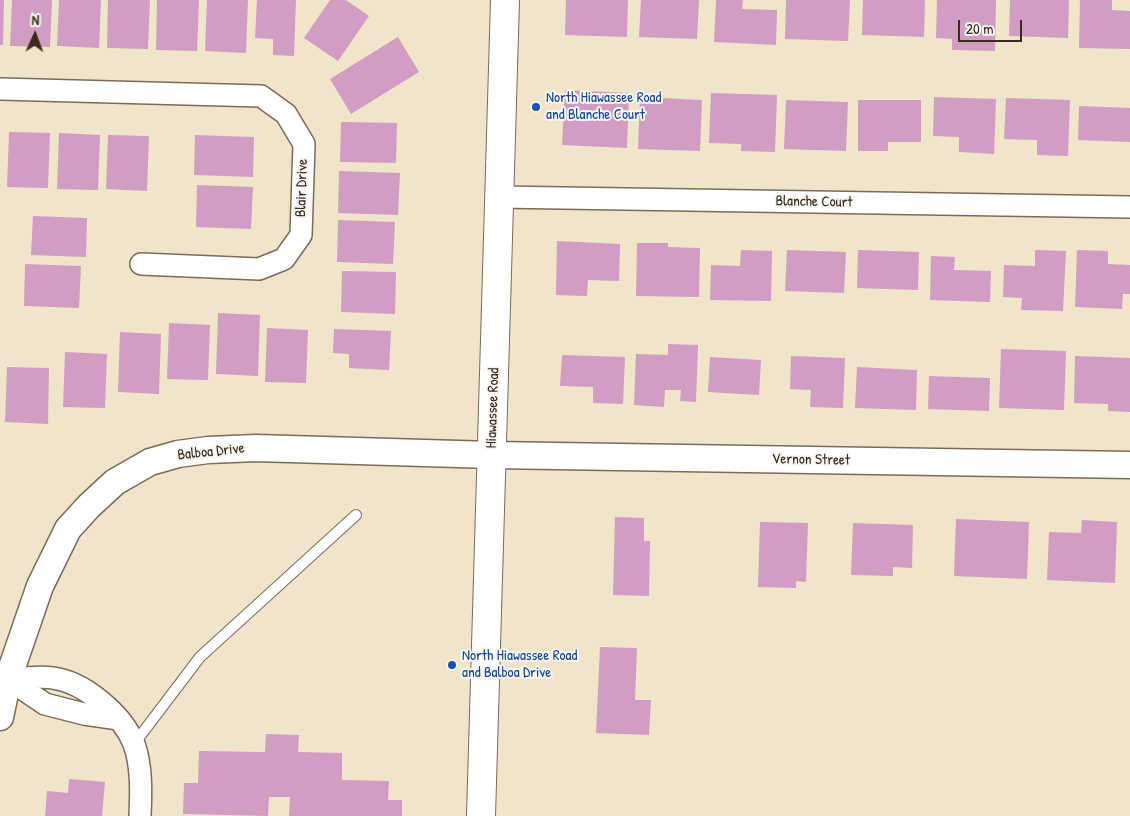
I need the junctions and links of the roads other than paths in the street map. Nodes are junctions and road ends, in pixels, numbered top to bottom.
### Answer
1 (505, 0) edge
2 (0, 89) edge
3 (499, 197) junction
4 (1130, 207) edge
5 (141, 264) dead end
6 (492, 455) junction
7 (1130, 465) edge
8 (356, 514) dead end
9 (4, 678) edge
10 (0, 717) edge
11 (134, 744) junction
12 (140, 816) edge
13 (481, 816) edge

1 - 3 main road, Hiawassee Road
2 - 5 street, Blair Drive
3 - 4 street, Blanche Court
3 - 6 main road, Hiawassee Road
6 - 7 street, Vernon Street
6 - 9 street, Balboa Drive
6 - 13 main road, Hiawassee Road
8 - 11 lane
9 - 10 street, Balboa Drive
9 - 11 street
11 - 12 street

